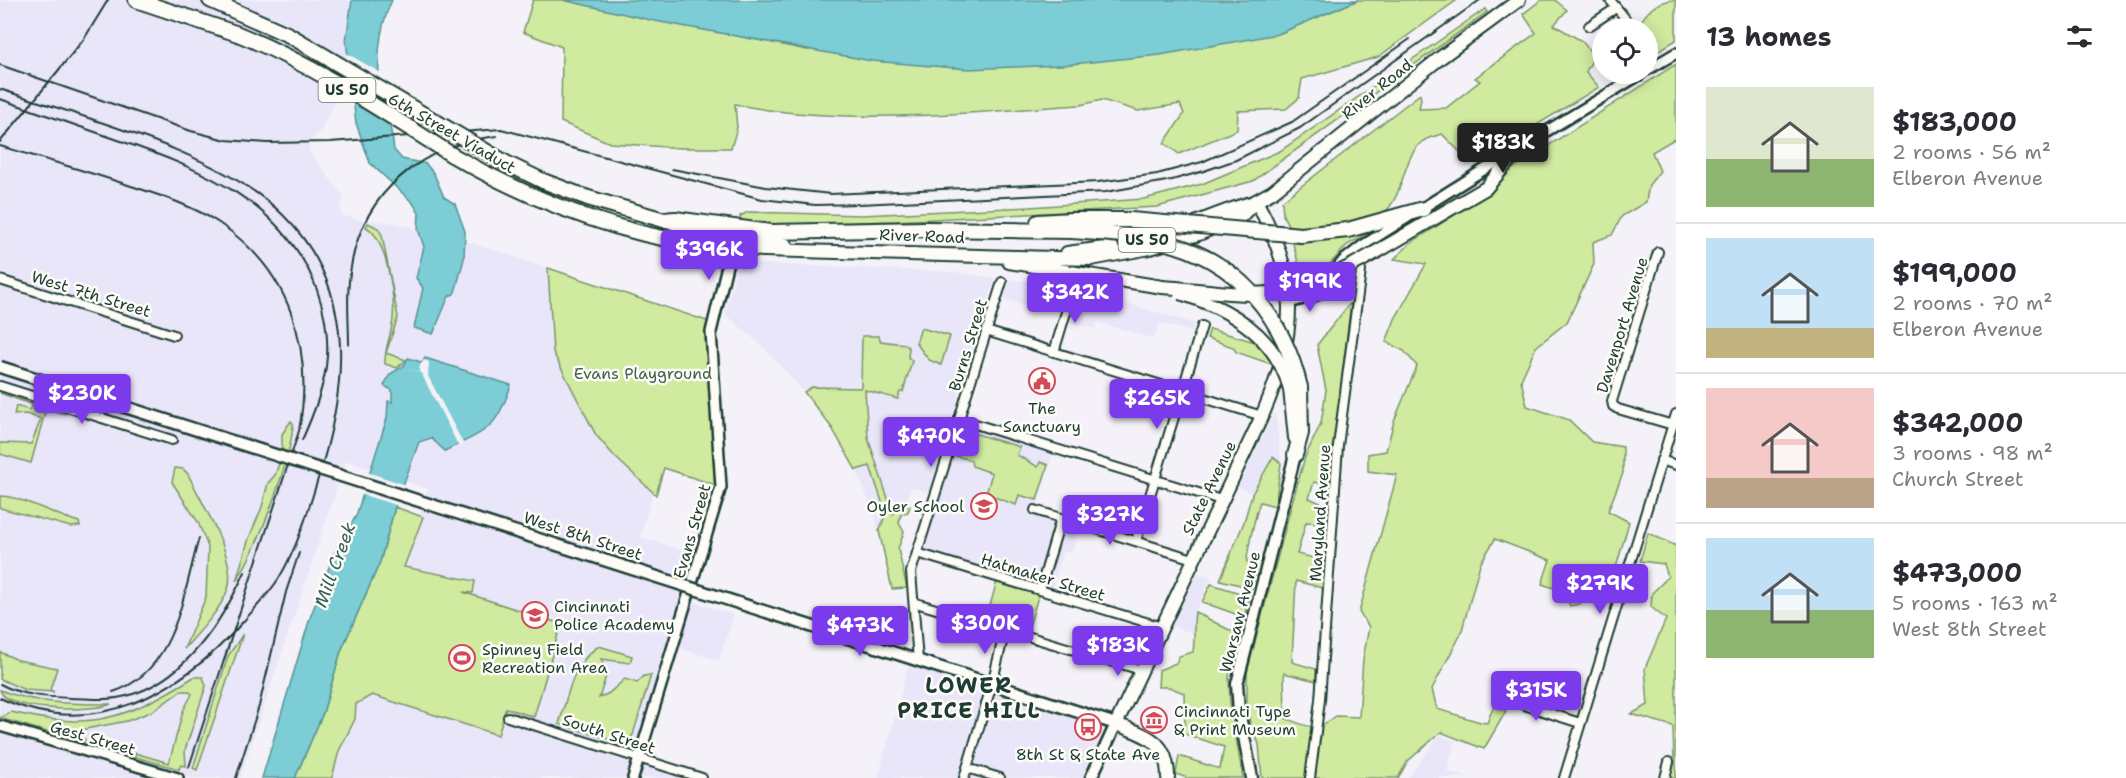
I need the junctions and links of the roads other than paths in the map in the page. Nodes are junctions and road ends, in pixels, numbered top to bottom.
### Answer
1 (136, 0) edge
2 (210, 0) edge
3 (1519, 0) edge
4 (1610, 0) edge
5 (1616, 8) junction
6 (1625, 18) dead end
7 (1589, 26) dead end
8 (1676, 53) edge
9 (1658, 64) edge
10 (1624, 84) edge
11 (1530, 141) junction
12 (1256, 201) junction
13 (1423, 209) junction
14 (684, 224) junction
15 (1072, 225) junction
16 (730, 249) junction
17 (810, 250) junction
18 (1355, 252) junction
19 (1659, 252) dead end
20 (982, 255) junction
21 (0, 280) edge
22 (1002, 282) dead end
23 (1287, 286) junction
24 (1162, 287) junction
25 (1072, 290) dead end
26 (1317, 294) junction
27 (1289, 303) junction
28 (1202, 326) dead end
29 (986, 331) junction
30 (174, 335) dead end
31 (1053, 352) junction
32 (0, 367) edge
33 (0, 386) edge
34 (1295, 388) junction
35 (1182, 390) junction
36 (1676, 414) edge
37 (1262, 416) junction
38 (959, 419) junction
39 (1672, 425) junction
40 (172, 440) dead end
41 (1295, 455) joint
42 (1661, 460) junction
43 (1676, 465) edge
44 (1156, 478) junction
45 (1221, 500) junction
46 (1035, 510) dead end
47 (1061, 518) junction
48 (1136, 541) junction
49 (917, 553) junction
50 (1193, 559) junction
51 (1040, 590) junction
52 (916, 603) junction
53 (1162, 627) junction
54 (1005, 630) junction
55 (914, 660) junction
56 (1141, 670) junction
57 (992, 684) junction
58 (1499, 697) dead end
59 (508, 717) dead end
60 (1580, 723) junction
61 (1116, 724) junction
62 (0, 726) edge
63 (640, 758) junction
64 (1669, 762) dead end
65 (967, 768) junction
66 (178, 778) edge
67 (633, 778) edge
68 (702, 778) edge
69 (964, 778) edge
70 (1000, 778) edge
71 (1091, 778) edge
72 (1168, 778) edge
73 (1252, 778) edge
74 (1310, 778) edge
75 (1564, 778) edge
76 (1665, 778) edge

1 - 16 highway, 6th Street Viaduct / US 50, bridge
2 - 14 highway, 6th Street Viaduct / US 50, bridge
3 - 12 main road, River Road / US 50
4 - 5 street
5 - 6 street
5 - 7 street
8 - 9 street
10 - 11 street
11 - 13 street
11 - 24 main road, bridge
12 - 20 main road, River Road / US 50
12 - 23 main road, State Avenue
13 - 15 highway, bridge
13 - 18 street
14 - 15 highway, 6th Street Viaduct
14 - 17 main road, River Road / US 50
15 - 34 highway, bridge
16 - 17 main road, River Road / US 50
16 - 63 street, Evans Street
17 - 20 main road, River Road / US 50
18 - 26 street
18 - 74 street, Maryland Avenue
19 - 39 street, Davenport Avenue
20 - 24 main road
21 - 30 street, West 7th Street
22 - 29 street, Burns Street
23 - 26 main road
23 - 27 main road, State Avenue
24 - 34 main road, bridge
25 - 31 street
26 - 27 street
27 - 37 main road, State Avenue
28 - 35 street
29 - 31 street
29 - 38 street, Burns Street
31 - 35 street
32 - 55 main road, West 8th Street, bridge
33 - 40 street
34 - 41 highway
35 - 37 street
35 - 44 street
36 - 39 street
37 - 45 main road, State Avenue
38 - 44 street
38 - 49 street, Burns Street
39 - 42 street
41 - 73 main road, Warsaw Avenue
42 - 43 street
42 - 60 street
44 - 45 street
44 - 48 street
45 - 50 main road, State Avenue
46 - 47 street
47 - 48 street
47 - 51 street
48 - 50 street
49 - 51 street, Hatmaker Street
49 - 52 street, Burns Street
50 - 53 main road, State Avenue
51 - 53 street, Hatmaker Street
52 - 54 street
52 - 55 street, Burns Street
53 - 56 main road, State Avenue
54 - 56 street
54 - 57 street
55 - 57 main road, West 8th Street
56 - 61 main road, State Avenue
57 - 61 main road, West 8th Street
57 - 65 street
58 - 60 street
59 - 63 street, South Street
60 - 75 street
61 - 71 main road, State Avenue
61 - 72 main road, West 8th Street
62 - 66 street, Gest Street
63 - 67 street, Evans Street
63 - 68 street, South Street
64 - 76 street
65 - 69 street
65 - 70 street

